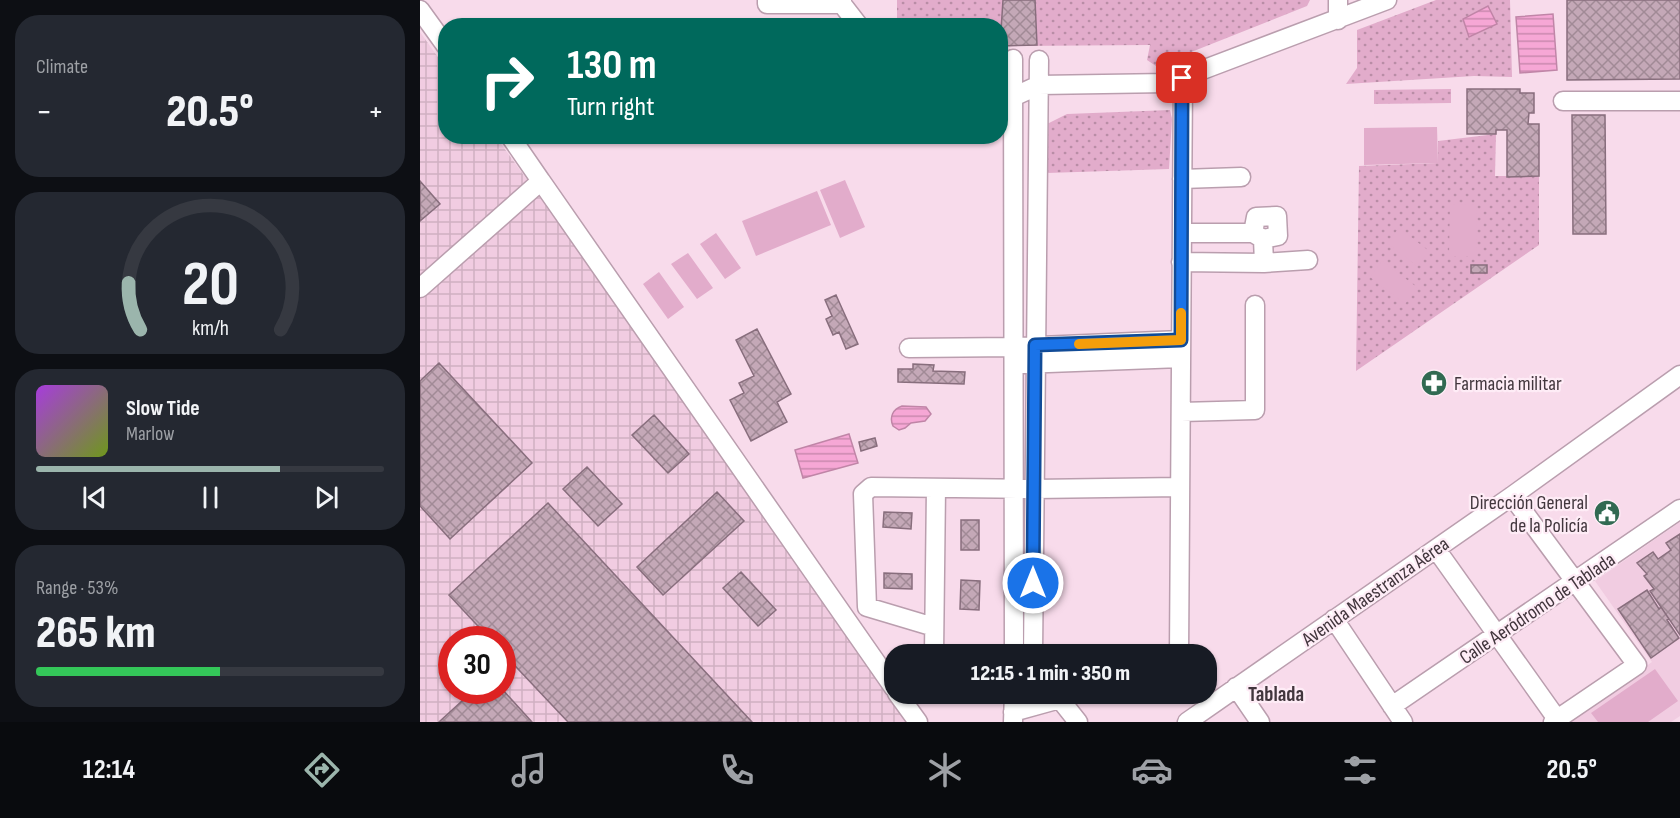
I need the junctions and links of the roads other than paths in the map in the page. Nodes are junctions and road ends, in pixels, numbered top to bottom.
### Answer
1 (767, 0) edge
2 (1338, 0) edge
3 (1387, 0) edge
4 (842, 2) edge
5 (420, 10) edge
6 (853, 18) edge
7 (1338, 20) junction
8 (438, 35) edge
9 (1013, 59) dead end
10 (1039, 60) dead end
11 (1182, 78) junction
12 (1039, 85) junction
13 (1008, 91) edge
14 (1008, 97) edge
15 (1563, 101) dead end
16 (1680, 101) edge
17 (1008, 129) edge
18 (516, 144) edge
19 (1241, 177) dead end
20 (1182, 179) junction
21 (541, 181) junction
22 (1182, 233) junction
23 (1308, 260) dead end
24 (1181, 262) junction
25 (1264, 263) junction
26 (420, 288) edge
27 (1255, 305) dead end
28 (909, 348) dead end
29 (1181, 349) junction
30 (1035, 354) junction
31 (1015, 355) junction
32 (1680, 375) edge
33 (1180, 412) junction
34 (1180, 487) junction
35 (936, 488) junction
36 (1014, 489) junction
37 (1034, 489) junction
38 (1512, 496) junction
39 (1680, 508) edge
40 (1436, 549) junction
41 (1576, 582) junction
42 (1334, 620) junction
43 (934, 627) junction
44 (1497, 635) junction
45 (934, 644) edge
46 (1014, 644) edge
47 (1033, 644) edge
48 (1179, 644) edge
49 (884, 674) edge
50 (1236, 687) junction
51 (905, 704) edge
52 (1041, 704) edge
53 (1064, 704) edge
54 (1392, 706) junction
55 (1013, 717) edge
56 (1555, 720) edge
57 (918, 722) edge
58 (1078, 722) edge
59 (1187, 722) edge
60 (1260, 722) edge
61 (1403, 722) edge

1 - 4 street
2 - 7 street
3 - 7 street
4 - 6 street
5 - 8 street
7 - 11 street
9 - 13 street
10 - 12 street
11 - 12 street
11 - 20 street
12 - 14 street
12 - 30 street
15 - 16 street
17 - 31 street
18 - 21 street
19 - 20 street
20 - 22 street
21 - 26 street
21 - 49 street
22 - 24 street
22 - 25 street
23 - 25 street
24 - 25 street
24 - 29 street
27 - 33 street
28 - 31 street
29 - 30 street
29 - 33 street
30 - 31 street
30 - 37 street
31 - 36 street
32 - 38 street, Avenida Maestranza Aérea
33 - 34 street
34 - 37 street
34 - 48 street
35 - 36 street
35 - 43 street
35 - 43 street
36 - 37 street
36 - 46 street
37 - 47 street
38 - 40 street, Avenida Maestranza Aérea
38 - 41 street
39 - 41 street, Calle Aeródromo de Tablada
40 - 42 street, Avenida Maestranza Aérea
40 - 44 street
41 - 44 street, Calle Aeródromo de Tablada
41 - 56 street
42 - 50 street, Avenida Maestranza Aérea
42 - 54 street
43 - 45 street
44 - 54 street, Calle Aeródromo de Tablada
44 - 56 street
50 - 59 street, Avenida Maestranza Aérea
50 - 60 street
51 - 57 street
52 - 55 street
53 - 58 street
54 - 61 street

